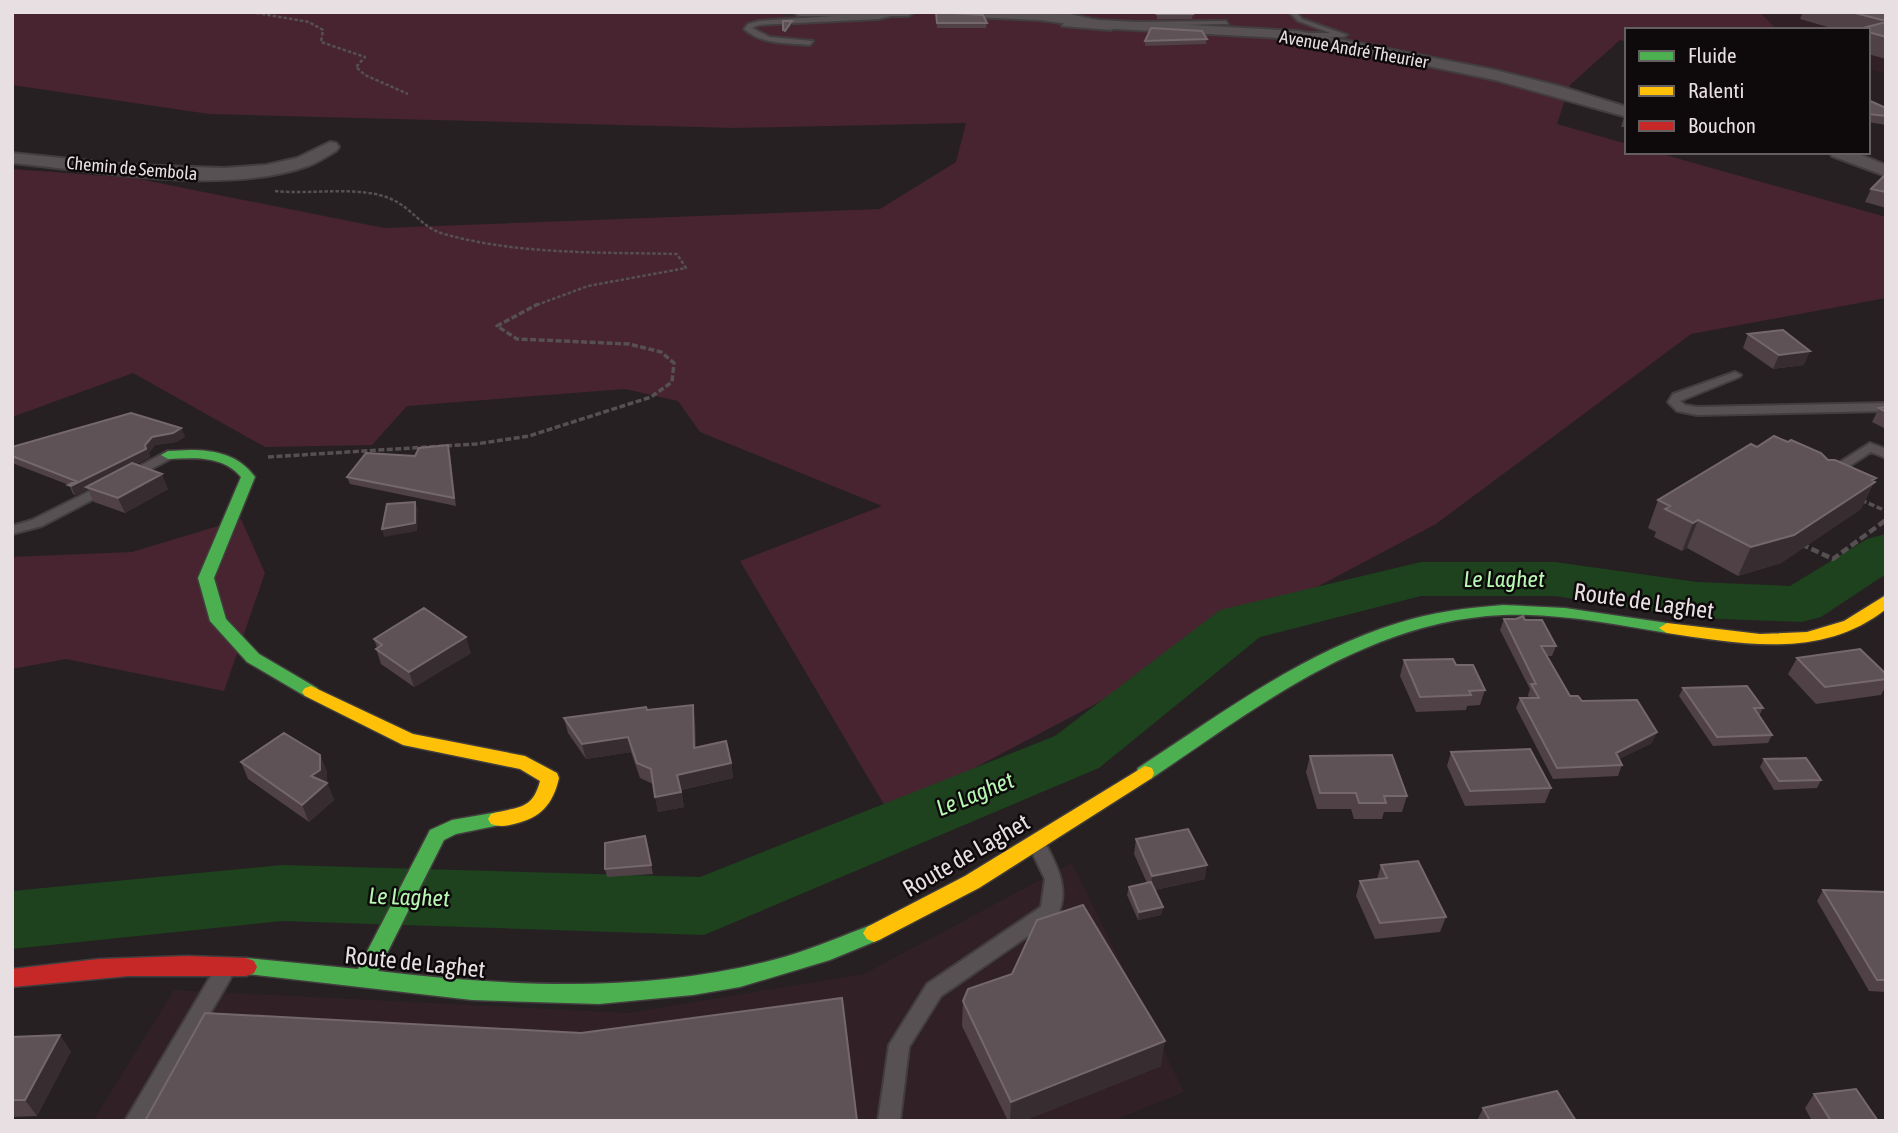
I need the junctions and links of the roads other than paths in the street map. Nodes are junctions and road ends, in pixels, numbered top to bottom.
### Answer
1 (799, 12) edge
2 (907, 12) edge
3 (949, 12) edge
4 (1049, 12) edge
5 (1292, 12) edge
6 (881, 14) edge
7 (1093, 16) edge
8 (1226, 23) dead end
9 (1064, 25) dead end
10 (1115, 25) junction
11 (1135, 25) junction
12 (1298, 35) junction
13 (810, 43) dead end
14 (1625, 111) edge
15 (330, 147) dead end
16 (1844, 154) edge
17 (12, 158) edge
18 (1886, 171) edge
19 (1735, 375) dead end
20 (1886, 407) edge
21 (1886, 454) edge
22 (168, 455) joint
23 (1817, 481) edge
24 (12, 530) edge
25 (1886, 600) edge
26 (1036, 842) junction
27 (227, 966) junction
28 (12, 978) edge
29 (363, 979) junction
30 (135, 1121) edge
31 (890, 1121) edge

1 - 6 street
2 - 6 street
2 - 13 lane
3 - 10 street, Avenue André Theurier
4 - 7 lane
5 - 12 lane
7 - 11 lane
8 - 11 lane
9 - 10 lane
10 - 11 street, Avenue André Theurier
11 - 12 street, Avenue André Theurier
12 - 14 street, Avenue André Theurier
15 - 17 street, Chemin de Sembola
16 - 18 street
19 - 20 lane
21 - 23 lane
22 - 24 lane
22 - 29 main road
25 - 26 main road, Route de Laghet
26 - 29 main road, Route de Laghet
26 - 31 lane
27 - 28 main road, Route de Laghet
27 - 29 main road, Route de Laghet
27 - 30 lane

